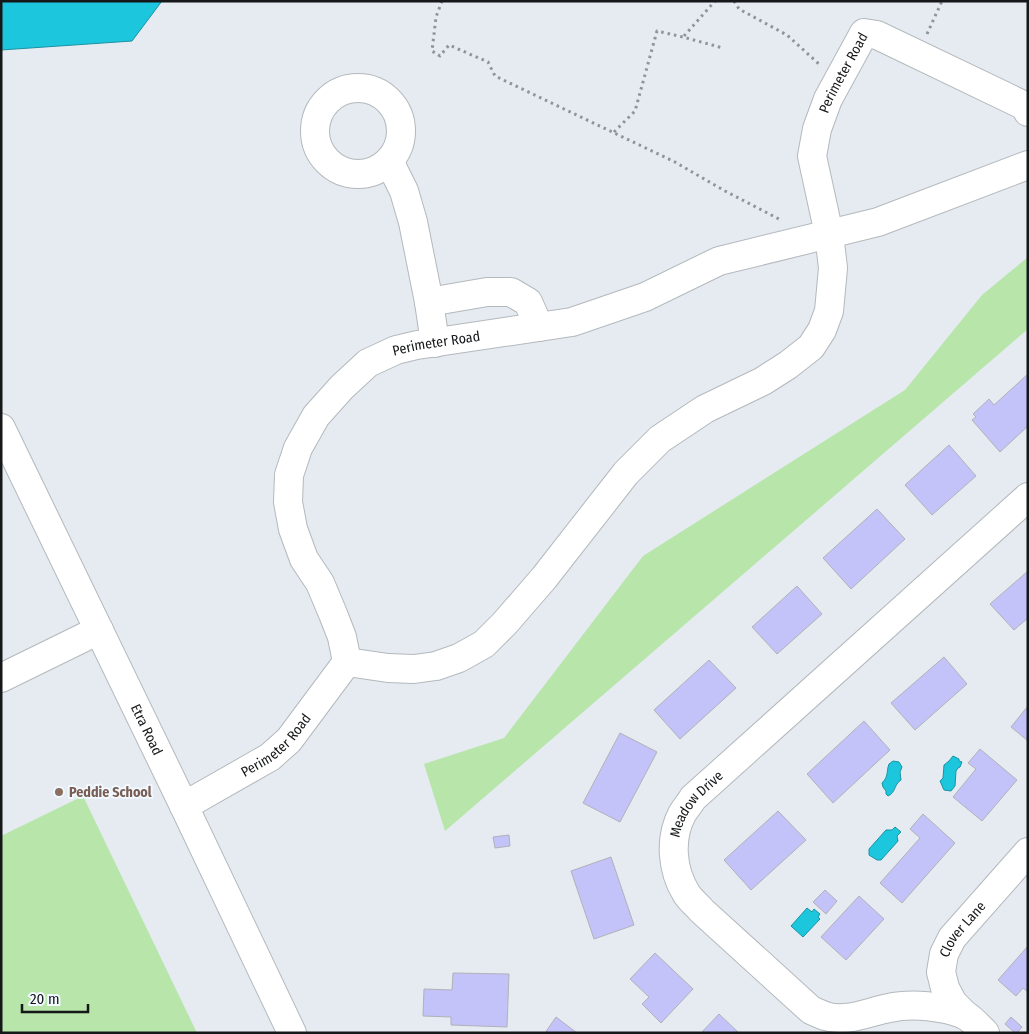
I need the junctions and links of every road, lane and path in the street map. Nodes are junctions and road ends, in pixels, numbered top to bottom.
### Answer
1 (442, 1) edge
2 (715, 1) edge
3 (734, 1) edge
4 (942, 1) edge
5 (683, 37) junction
6 (723, 48) dead end
7 (918, 55) junction
8 (838, 81) junction
9 (1027, 108) edge
10 (614, 132) junction
11 (388, 161) dead end
12 (1028, 165) edge
13 (829, 234) junction
14 (791, 243) junction
15 (429, 302) junction
16 (539, 327) junction
17 (435, 343) junction
18 (1, 428) edge
19 (1028, 497) edge
20 (99, 630) junction
21 (346, 662) junction
22 (1, 678) edge
23 (184, 806) junction
24 (1028, 852) edge
25 (975, 1024) edge
26 (292, 1033) edge

1 - 10 path
2 - 5 path
3 - 8 path
4 - 7 path
5 - 6 path
5 - 10 path
7 - 8 street, Perimeter Road
7 - 9 street, Perimeter Road
8 - 13 street, Perimeter Road
10 - 14 path
11 - 15 street
12 - 13 street, Perimeter Road
13 - 14 street, Perimeter Road
13 - 21 street, Perimeter Road
14 - 16 street, Perimeter Road
15 - 16 street
15 - 17 street
16 - 17 street, Perimeter Road
17 - 21 street, Perimeter Road
18 - 20 street, Etra Road
19 - 25 street, Meadow Drive
20 - 22 street
20 - 23 street, Etra Road
21 - 23 street, Perimeter Road
23 - 26 street, Etra Road
24 - 25 street, Clover Lane

